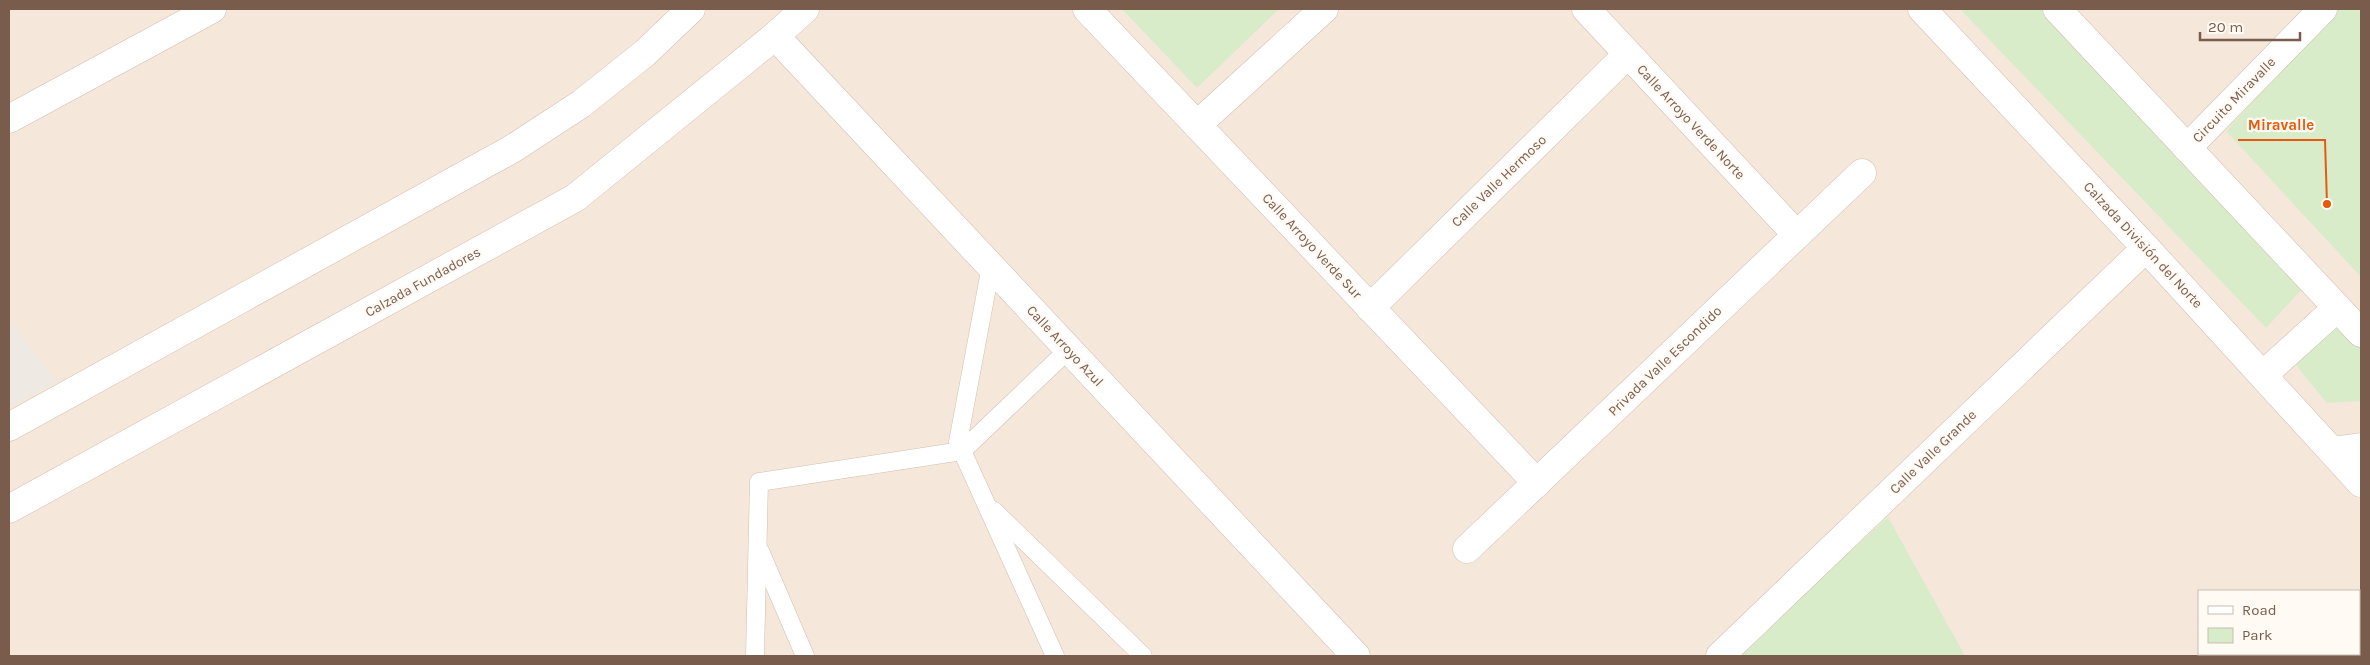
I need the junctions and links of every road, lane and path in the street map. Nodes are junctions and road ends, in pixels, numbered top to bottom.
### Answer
1 (212, 9) edge
2 (691, 9) edge
3 (805, 9) edge
4 (1087, 9) edge
5 (1324, 9) edge
6 (1586, 9) edge
7 (1922, 9) edge
8 (2057, 9) edge
9 (2323, 9) edge
10 (775, 36) junction
11 (1628, 54) junction
12 (9, 119) edge
13 (1197, 125) junction
14 (2187, 148) junction
15 (1862, 173) dead end
16 (1797, 235) junction
17 (2146, 248) junction
18 (991, 266) junction
19 (1370, 308) junction
20 (2337, 308) junction
21 (2361, 333) edge
22 (1068, 350) junction
23 (2263, 375) junction
24 (9, 427) edge
25 (2361, 447) edge
26 (962, 451) junction
27 (2332, 451) junction
28 (1537, 483) junction
29 (2361, 483) edge
30 (985, 502) junction
31 (9, 509) edge
32 (758, 546) junction
33 (1467, 550) dead end
34 (755, 656) edge
35 (805, 656) edge
36 (1055, 656) edge
37 (1143, 656) edge
38 (1356, 656) edge
39 (1720, 656) edge

1 - 12 street
2 - 24 street
3 - 10 street, Calzada Fundadores
4 - 13 street, Calle Arroyo Verde Sur
5 - 13 street
6 - 11 street, Calle Arroyo Verde Norte
7 - 17 street, Calzada División del Norte
8 - 14 street
9 - 14 street, Circuito Miravalle
10 - 18 street, Calle Arroyo Azul
10 - 31 street, Calzada Fundadores
11 - 16 street, Calle Arroyo Verde Norte
11 - 19 street, Calle Valle Hermoso
13 - 19 street, Calle Arroyo Verde Sur
14 - 20 street
15 - 16 street, Privada Valle Escondido
16 - 28 street, Privada Valle Escondido
17 - 23 street, Calzada División del Norte
17 - 39 street, Calle Valle Grande
18 - 22 street, Calle Arroyo Azul
18 - 26 lane
19 - 28 street, Calle Arroyo Verde Sur
20 - 21 street
20 - 23 street
22 - 26 lane
22 - 38 street, Calle Arroyo Azul
23 - 27 street, Calzada División del Norte
25 - 27 street
26 - 30 lane
26 - 32 lane
27 - 29 street, Calzada División del Norte
28 - 33 street, Privada Valle Escondido
30 - 36 lane
30 - 37 lane
32 - 34 lane
32 - 35 lane

